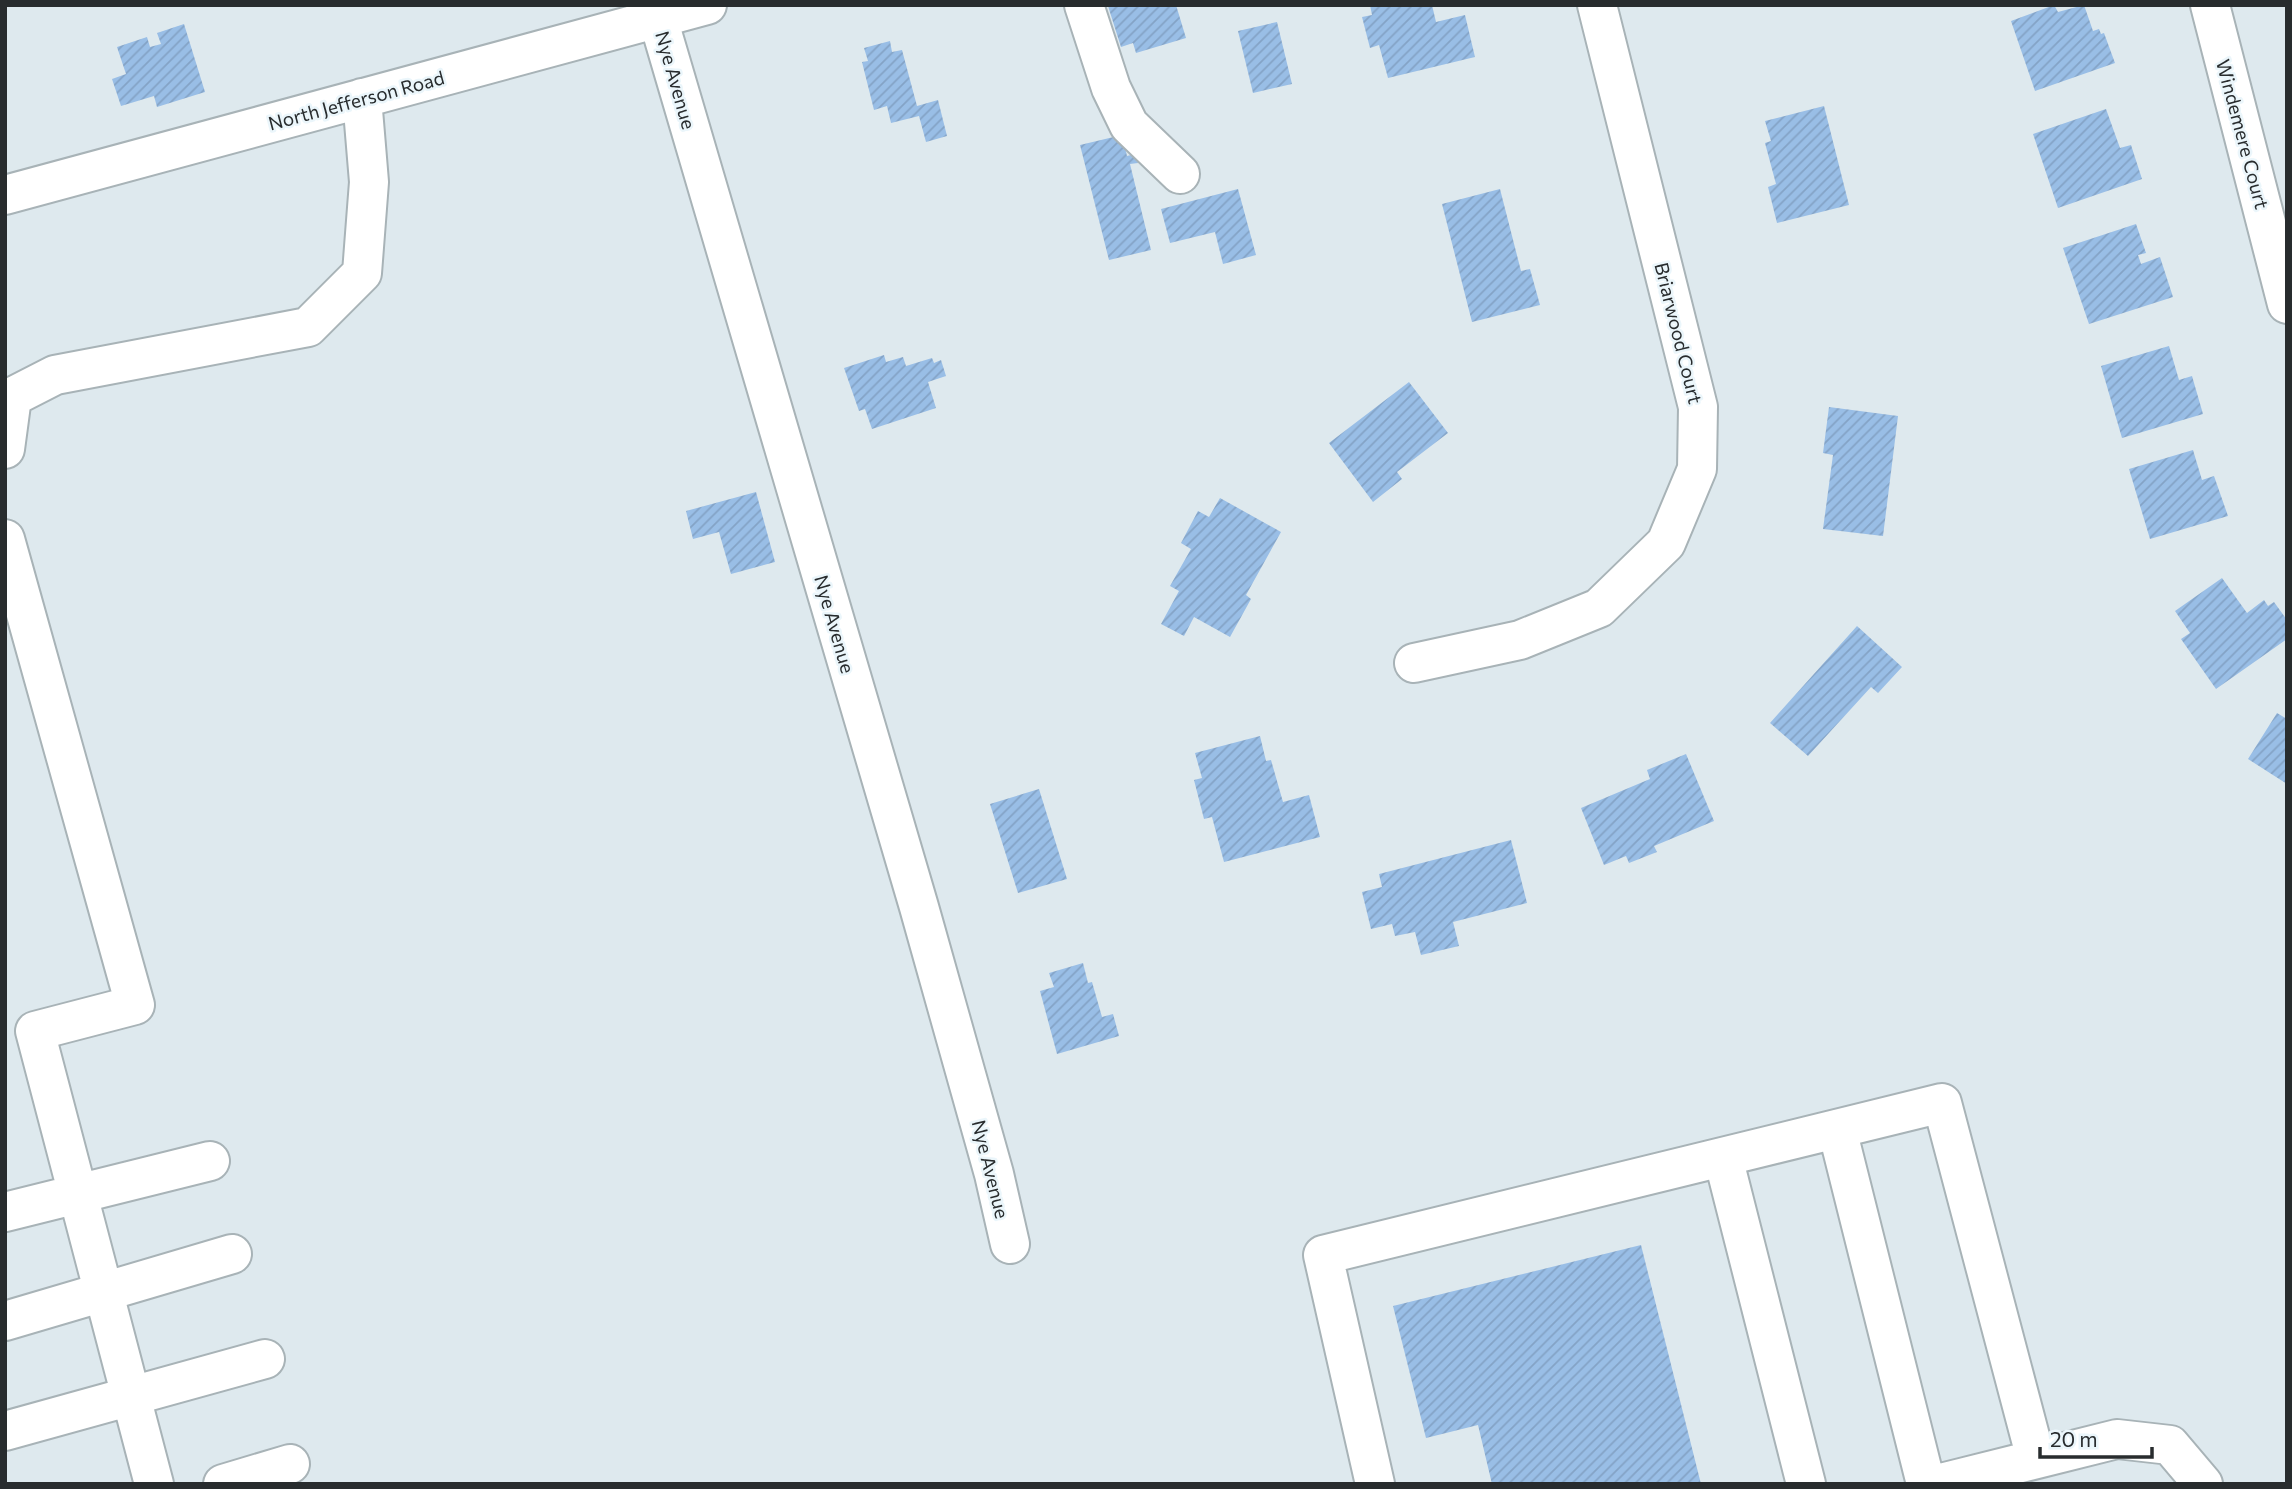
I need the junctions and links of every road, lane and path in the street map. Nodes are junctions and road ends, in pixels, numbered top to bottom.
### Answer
1 (707, 5) edge
2 (1084, 5) edge
3 (1597, 5) edge
4 (2210, 5) edge
5 (656, 12) edge
6 (362, 99) junction
7 (1180, 174) dead end
8 (5, 195) edge
9 (2287, 304) edge
10 (5, 449) edge
11 (5, 539) edge
12 (1414, 663) dead end
13 (1837, 1129) junction
14 (1723, 1157) junction
15 (210, 1161) dead end
16 (78, 1192) junction
17 (5, 1212) edge
18 (1010, 1244) dead end
19 (232, 1254) dead end
20 (104, 1292) junction
21 (5, 1321) edge
22 (265, 1359) dead end
23 (131, 1396) junction
24 (5, 1431) edge
25 (2036, 1459) junction
26 (290, 1464) dead end
27 (154, 1484) edge
28 (222, 1484) edge
29 (1375, 1484) edge
30 (1806, 1484) edge
31 (1926, 1484) edge
32 (1937, 1484) edge
33 (2203, 1484) edge

1 - 5 street, North Jefferson Road
2 - 7 street
3 - 12 street, Briarwood Court
4 - 9 street, Windemere Court
5 - 6 street, North Jefferson Road
5 - 18 street, Nye Avenue
6 - 8 street, North Jefferson Road
6 - 10 street
11 - 16 street
13 - 14 street
13 - 25 street
13 - 31 street
14 - 29 street
14 - 30 street
15 - 16 street
16 - 17 street
16 - 20 street
19 - 20 street
20 - 21 street
20 - 23 street
22 - 23 street
23 - 24 street
23 - 27 street
25 - 32 street
25 - 33 street
26 - 28 street

